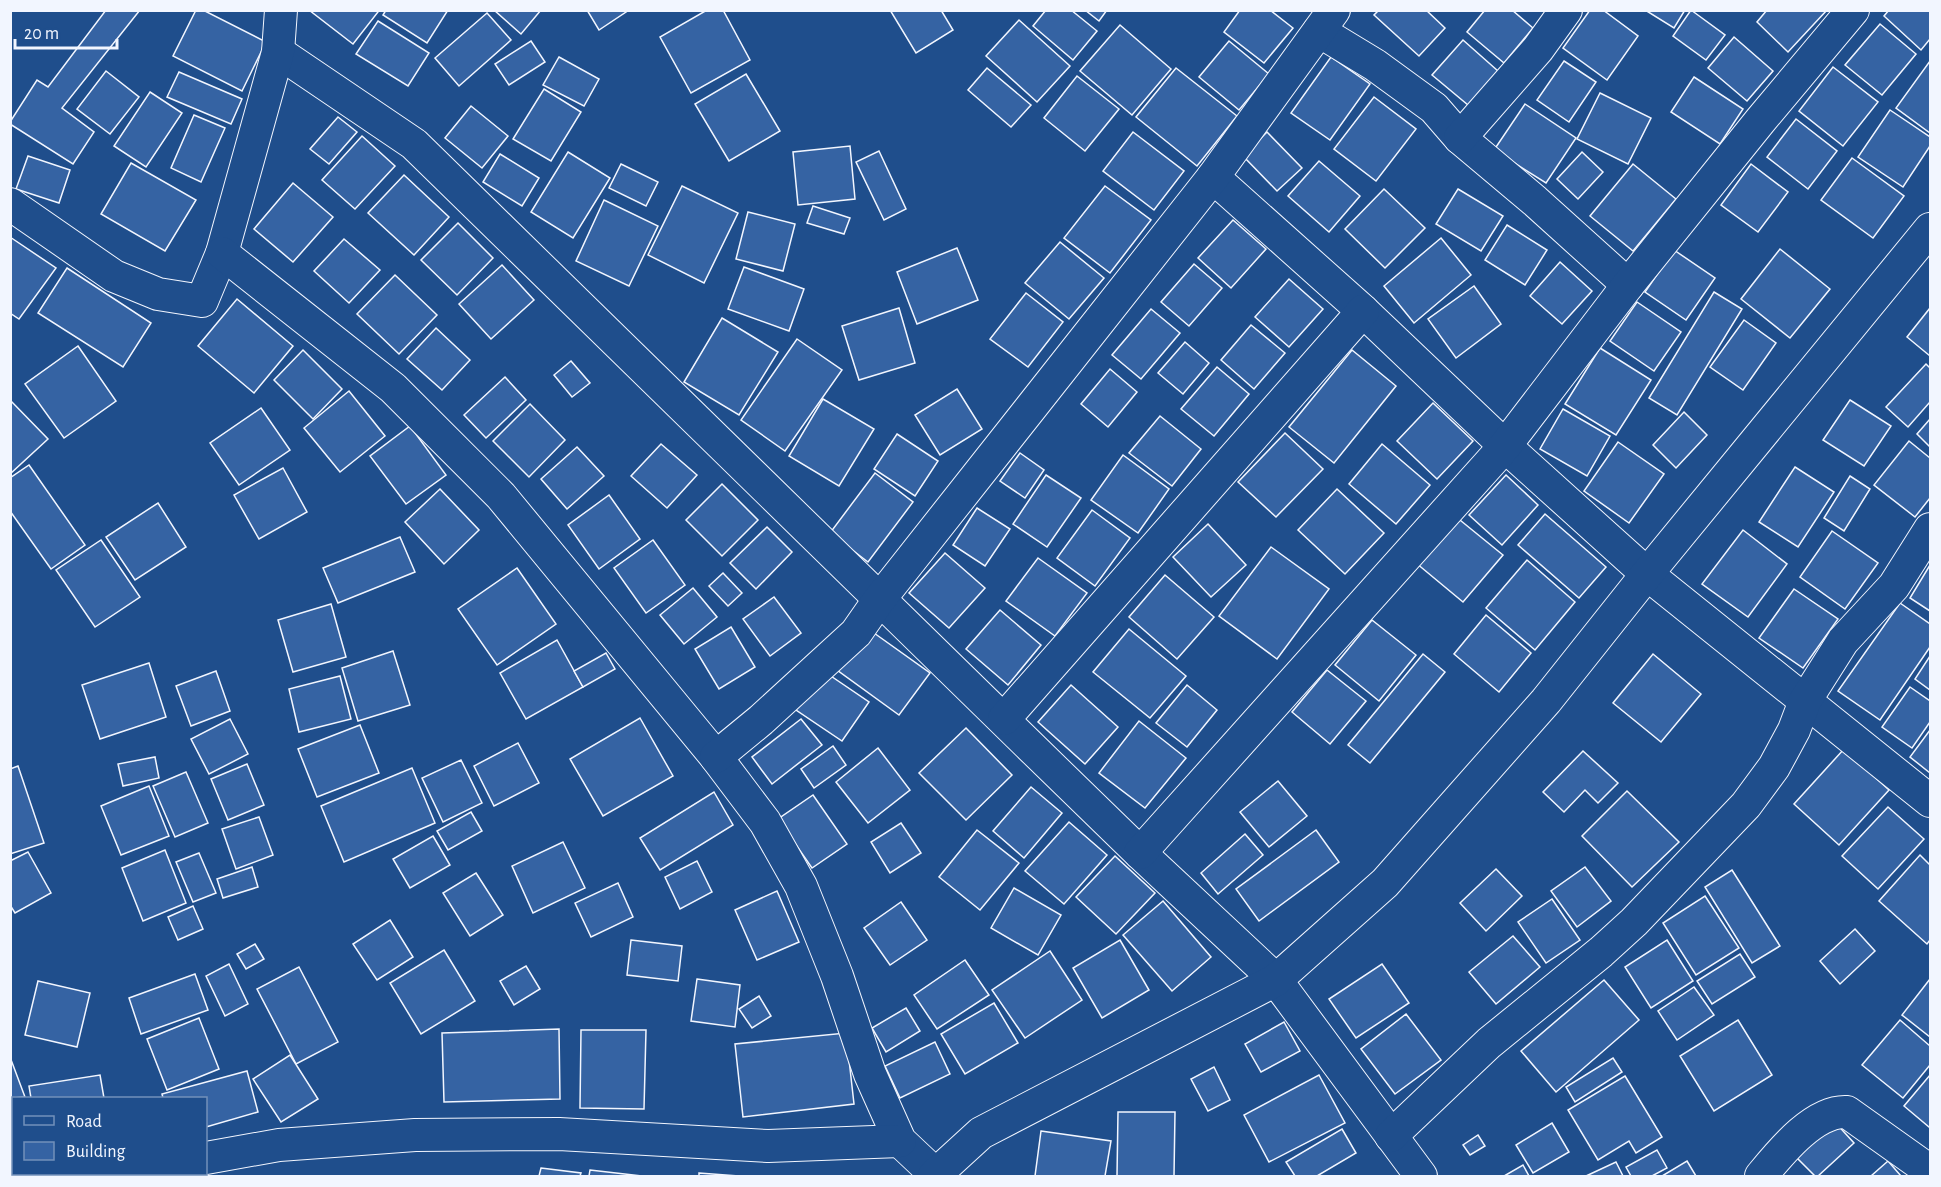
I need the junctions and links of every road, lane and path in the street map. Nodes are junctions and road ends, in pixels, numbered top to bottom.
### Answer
1 (281, 10) edge
2 (1566, 10) edge
3 (1853, 10) edge
4 (1326, 21) edge
5 (278, 52) junction
6 (1460, 138) junction
7 (1212, 177) junction
8 (10, 204) edge
9 (1930, 229) edge
10 (222, 253) junction
11 (1628, 285) junction
12 (1363, 311) junction
13 (1505, 446) junction
14 (1930, 529) edge
15 (1647, 574) junction
16 (879, 600) junction
17 (1805, 701) junction
18 (1004, 719) junction
19 (716, 757) junction
20 (1930, 801) edge
21 (1140, 853) junction
22 (1276, 980) junction
23 (1391, 1136) junction
24 (900, 1141) junction
25 (207, 1158) edge
26 (1930, 1171) edge
27 (935, 1175) edge
28 (1421, 1176) edge
29 (1761, 1176) edge

1 - 5 street
2 - 6 street
3 - 11 street
4 - 6 street
4 - 7 street
5 - 10 street
5 - 16 street
6 - 11 street
7 - 12 street
7 - 16 street
8 - 10 street
9 - 15 street
10 - 19 street
11 - 13 street
12 - 13 street
12 - 18 street
13 - 15 street
13 - 21 street
14 - 17 street
15 - 17 street
15 - 22 street
16 - 18 street
16 - 19 street
17 - 20 street
17 - 23 street
18 - 21 street
19 - 24 street
21 - 22 street
22 - 23 street
22 - 27 street
23 - 28 street
24 - 25 street
24 - 27 street
26 - 29 street

